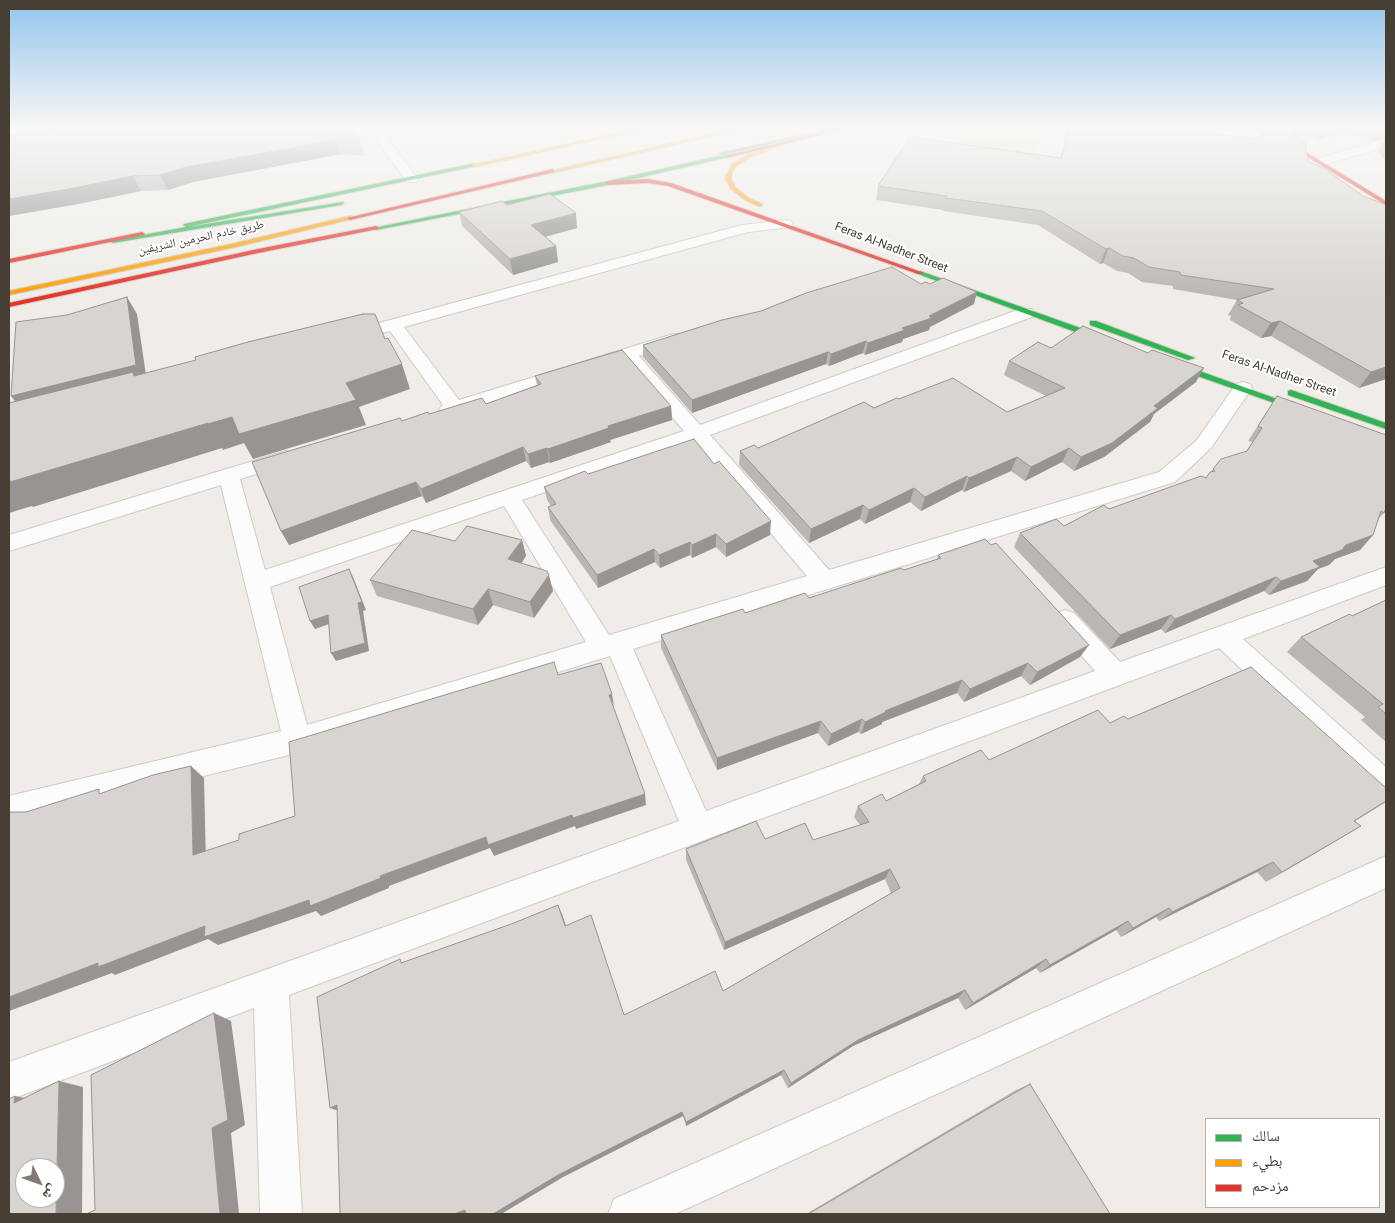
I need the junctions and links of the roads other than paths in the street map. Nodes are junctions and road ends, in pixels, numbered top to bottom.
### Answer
1 (388, 184) edge
2 (437, 184) edge
3 (494, 184) edge
4 (532, 184) edge
5 (568, 184) edge
6 (602, 184) edge
7 (666, 184) edge
8 (692, 184) edge
9 (730, 184) edge
10 (1355, 184) edge
11 (1375, 184) edge
12 (1386, 191) edge
13 (700, 194) junction
14 (360, 201) junction
15 (1386, 204) edge
16 (786, 224) junction
17 (113, 241) junction
18 (187, 241) dead end
19 (236, 245) junction
20 (9, 261) edge
21 (902, 268) junction
22 (873, 277) edge
23 (9, 293) edge
24 (9, 305) edge
25 (1026, 313) junction
26 (394, 325) junction
27 (694, 333) edge
28 (336, 340) edge
29 (1120, 346) edge
30 (628, 354) junction
31 (1158, 359) edge
32 (1206, 363) dead end
33 (1246, 381) junction
34 (1280, 389) dead end
35 (454, 407) junction
36 (435, 413) edge
37 (1323, 418) edge
38 (1386, 426) edge
39 (697, 434) junction
40 (304, 453) edge
41 (229, 476) junction
42 (509, 497) junction
43 (984, 532) junction
44 (9, 543) edge
45 (1004, 554) edge
46 (1386, 576) edge
47 (824, 580) junction
48 (258, 582) junction
49 (1050, 604) edge
50 (1223, 636) junction
51 (611, 645) junction
52 (1116, 676) junction
53 (298, 740) junction
54 (1386, 786) edge
55 (9, 810) edge
56 (698, 829) junction
57 (1386, 872) edge
58 (271, 985) junction
59 (9, 1081) edge
60 (281, 1214) edge
61 (629, 1214) edge

1 - 17 main road
2 - 14 main road, طريق خادم الحرمين الشريفين
3 - 19 main road, طريق خادم الحرمين الشريفين
4 - 19 main road
5 - 19 main road
6 - 24 main road
7 - 13 main road, Feras Al-Nadher Street
8 - 13 main road
9 - 32 main road, Feras Al-Nadher Street
10 - 15 main road
11 - 12 main road
13 - 16 main road, Feras Al-Nadher Street
14 - 17 main road
14 - 18 main road, طريق خادم الحرمين الشريفين
16 - 21 main road, Feras Al-Nadher Street
16 - 26 street
17 - 20 main road
19 - 23 main road, طريق خادم الحرمين الشريفين
21 - 22 street
21 - 25 main road, Feras Al-Nadher Street
25 - 29 main road, Feras Al-Nadher Street
25 - 39 street
26 - 28 street
26 - 35 street
27 - 30 street
30 - 35 street
30 - 39 street
31 - 33 main road, Feras Al-Nadher Street
33 - 37 main road, Feras Al-Nadher Street
33 - 43 street
34 - 38 main road, Feras Al-Nadher Street
35 - 36 street
39 - 42 street
39 - 47 street
40 - 41 street
41 - 44 street
41 - 48 street
42 - 48 street
42 - 51 street
43 - 45 street
43 - 47 street
46 - 50 street
47 - 51 street
48 - 53 street
49 - 52 street
50 - 52 street
50 - 54 street
51 - 53 street
51 - 56 street
52 - 56 street
53 - 55 street
56 - 58 street
57 - 61 street
58 - 59 street
58 - 60 street

